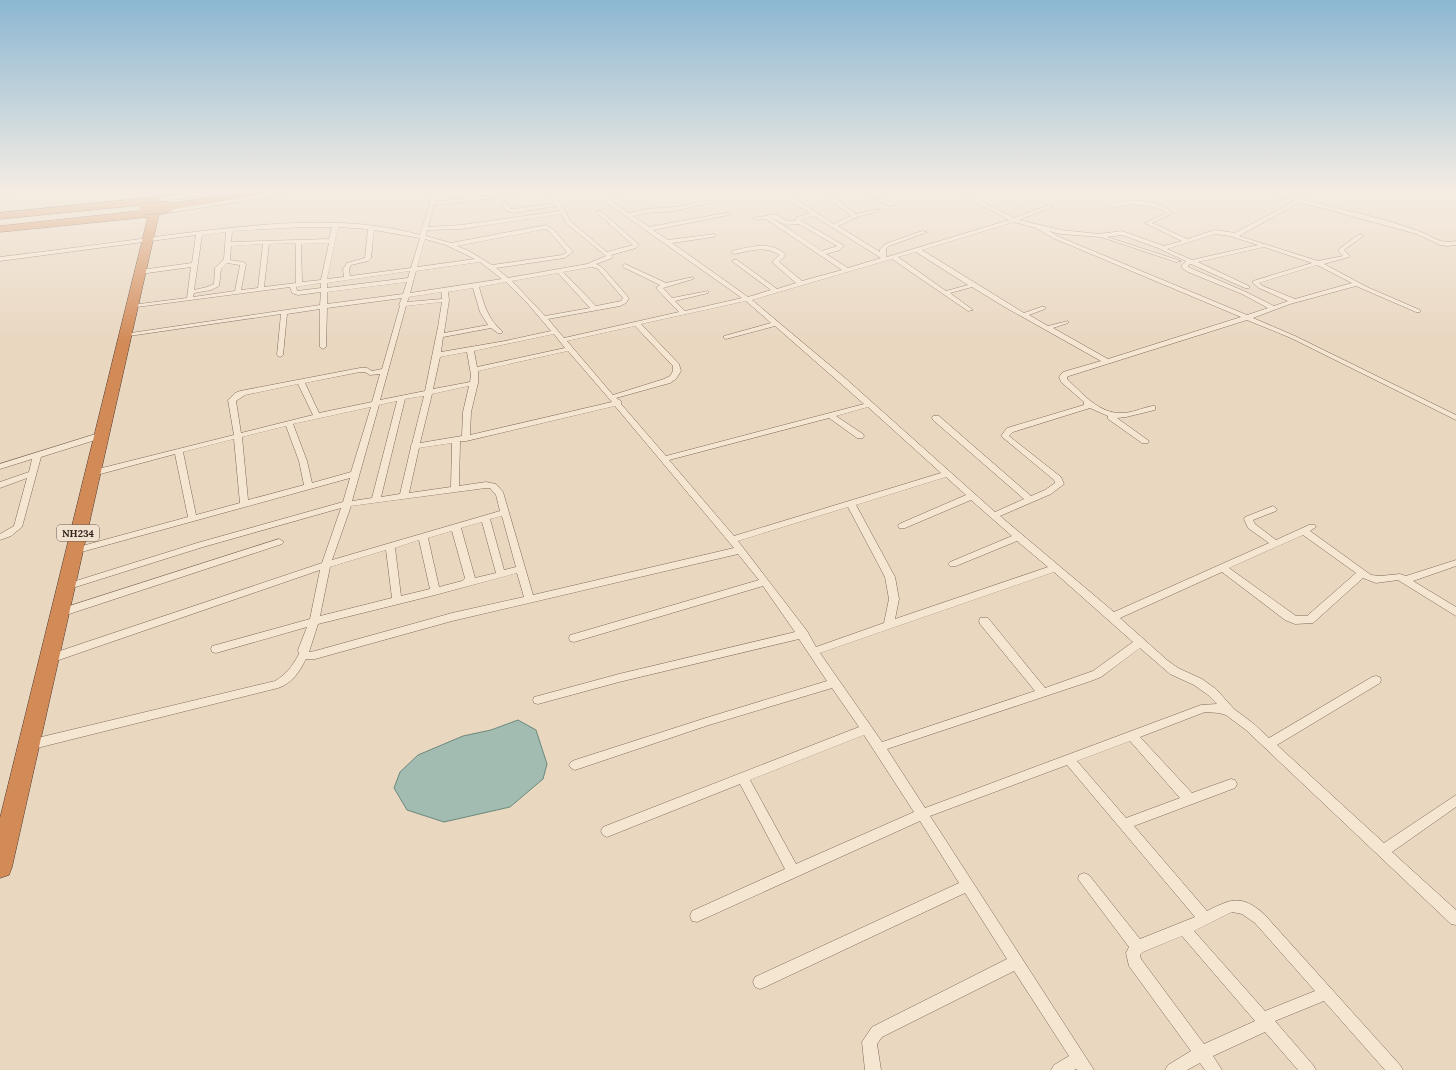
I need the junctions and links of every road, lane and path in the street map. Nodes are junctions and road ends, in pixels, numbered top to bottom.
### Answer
1 (266, 242) edge
2 (126, 243) edge
3 (148, 243) edge
4 (197, 243) edge
5 (248, 243) edge
6 (297, 243) edge
7 (332, 243) edge
8 (370, 243) edge
9 (421, 243) edge
10 (446, 243) edge
11 (462, 243) edge
12 (562, 243) edge
13 (593, 243) edge
14 (634, 243) edge
15 (668, 243) edge
16 (807, 243) edge
17 (835, 243) edge
18 (862, 243) edge
19 (890, 243) edge
20 (941, 243) edge
21 (1069, 243) edge
22 (1123, 243) edge
23 (1148, 243) edge
24 (1181, 243) edge
25 (1257, 243) edge
26 (1351, 243) edge
27 (1443, 243) edge
28 (1456, 243) edge
29 (228, 244) joint
30 (451, 245) junction
31 (1264, 245) junction
32 (1161, 248) junction
33 (918, 250) junction
34 (734, 252) dead end
35 (822, 253) junction
36 (606, 254) junction
37 (888, 258) junction
38 (0, 259) edge
39 (227, 260) junction
40 (481, 260) junction
41 (735, 261) dead end
42 (1190, 263) junction
43 (1318, 263) junction
44 (194, 265) junction
45 (587, 266) junction
46 (625, 266) dead end
47 (493, 267) junction
48 (414, 270) junction
49 (847, 270) junction
50 (559, 271) junction
51 (140, 272) junction
52 (347, 278) junction
53 (690, 278) dead end
54 (324, 280) junction
55 (410, 280) junction
56 (508, 280) junction
57 (296, 284) junction
58 (801, 284) junction
59 (1257, 284) junction
60 (1356, 284) junction
61 (665, 285) junction
62 (973, 285) junction
63 (476, 286) junction
64 (1248, 287) junction
65 (261, 289) junction
66 (324, 290) junction
67 (445, 290) junction
68 (776, 291) junction
69 (1237, 291) junction
70 (238, 292) junction
71 (706, 292) dead end
72 (945, 293) junction
73 (191, 295) junction
74 (405, 296) junction
75 (747, 299) junction
76 (446, 300) junction
77 (670, 300) junction
78 (1294, 301) junction
79 (402, 305) junction
80 (131, 307) junction
81 (323, 307) junction
82 (1042, 308) dead end
83 (1273, 308) junction
84 (595, 309) junction
85 (970, 310) dead end
86 (1418, 311) dead end
87 (284, 312) junction
88 (684, 314) junction
89 (1023, 315) junction
90 (543, 318) junction
91 (1249, 318) junction
92 (1066, 322) dead end
93 (637, 324) junction
94 (776, 324) junction
95 (493, 326) junction
96 (1047, 328) junction
97 (500, 332) dead end
98 (555, 332) junction
99 (124, 336) junction
100 (440, 336) junction
101 (726, 337) dead end
102 (562, 340) junction
103 (323, 347) dead end
104 (570, 349) junction
105 (470, 350) junction
106 (280, 355) dead end
107 (436, 355) junction
108 (1106, 361) junction
109 (474, 370) junction
110 (384, 371) junction
111 (301, 382) junction
112 (474, 383) junction
113 (429, 392) junction
114 (402, 397) junction
115 (615, 400) junction
116 (376, 402) junction
117 (1089, 404) junction
118 (869, 405) junction
119 (1152, 408) dead end
120 (1108, 415) junction
121 (316, 416) junction
122 (831, 416) junction
123 (936, 418) dead end
124 (1456, 418) edge
125 (289, 423) junction
126 (102, 435) junction
127 (238, 436) junction
128 (860, 436) dead end
129 (466, 439) junction
130 (456, 440) junction
131 (1145, 441) dead end
132 (414, 446) junction
133 (179, 452) junction
134 (38, 454) junction
135 (665, 459) junction
136 (0, 467) edge
137 (93, 473) junction
138 (32, 474) junction
139 (354, 474) junction
140 (947, 474) junction
141 (0, 485) edge
142 (308, 486) junction
143 (455, 489) junction
144 (404, 496) junction
145 (972, 496) junction
146 (376, 500) junction
147 (1030, 500) junction
148 (244, 503) junction
149 (347, 504) junction
150 (851, 504) junction
151 (1273, 509) dead end
152 (505, 512) junction
153 (993, 516) junction
154 (192, 517) junction
155 (485, 518) junction
156 (902, 526) dead end
157 (456, 527) junction
158 (0, 537) edge
159 (423, 537) junction
160 (1018, 538) junction
161 (732, 540) junction
162 (279, 542) dead end
163 (1276, 544) junction
164 (390, 547) junction
165 (740, 550) junction
166 (74, 551) junction
167 (1456, 563) edge
168 (953, 564) dead end
169 (326, 565) junction
170 (1056, 568) junction
171 (1223, 568) junction
172 (521, 569) junction
173 (1362, 573) junction
174 (501, 575) junction
175 (1406, 580) junction
176 (765, 582) junction
177 (465, 584) junction
178 (66, 587) junction
179 (435, 592) junction
180 (529, 598) junction
181 (397, 601) junction
182 (1456, 612) edge
183 (60, 613) junction
184 (1113, 617) junction
185 (314, 621) junction
186 (984, 621) dead end
187 (889, 625) junction
188 (803, 634) junction
189 (574, 638) dead end
190 (1140, 642) junction
191 (216, 649) dead end
192 (814, 651) junction
193 (304, 654) junction
194 (49, 659) junction
195 (1376, 680) dead end
196 (835, 683) junction
197 (1044, 693) junction
198 (538, 700) dead end
199 (1234, 714) junction
200 (867, 729) junction
201 (1132, 736) junction
202 (1268, 744) junction
203 (28, 745) junction
204 (880, 747) junction
205 (1069, 759) junction
206 (575, 765) dead end
207 (743, 778) junction
208 (1231, 784) dead end
209 (1190, 800) junction
210 (1456, 800) edge
211 (922, 814) junction
212 (1124, 824) junction
213 (607, 831) dead end
214 (1383, 851) junction
215 (0, 867) edge
216 (793, 872) junction
217 (1084, 879) dead end
218 (968, 885) junction
219 (697, 916) dead end
220 (1204, 919) junction
221 (1456, 919) edge
222 (1184, 929) junction
223 (1138, 947) junction
224 (1017, 962) junction
225 (760, 982) dead end
226 (1325, 992) junction
227 (1263, 1019) junction
228 (1201, 1054) junction
229 (1083, 1065) edge
230 (873, 1070) edge
231 (1059, 1070) edge
232 (1173, 1070) edge
233 (1214, 1070) edge
234 (1308, 1070) edge
235 (1394, 1070) edge

1 - 65 street
2 - 38 street
3 - 51 highway, NH234
4 - 44 street
5 - 29 street
6 - 57 street
7 - 54 street
8 - 52 street
9 - 48 street
10 - 30 street
11 - 30 street
12 - 47 street
13 - 36 street
14 - 36 street
15 - 75 street
16 - 35 street
17 - 35 street
18 - 37 street
19 - 37 street
20 - 33 street
21 - 91 street
22 - 42 street
23 - 32 street
24 - 32 street
25 - 31 street
26 - 43 street
27 - 28 street
29 - 39 street
30 - 40 street
31 - 42 street
31 - 43 street
32 - 42 street
33 - 37 street
33 - 62 street
34 - 58 street
35 - 49 street
36 - 45 street
37 - 49 street
37 - 72 street
39 - 70 street
39 - 73 street
40 - 47 street
40 - 48 street
41 - 68 street
42 - 64 street
42 - 69 street
43 - 59 street
43 - 60 street
44 - 51 street
44 - 73 street
45 - 50 street
45 - 84 street
46 - 61 street
47 - 56 street
48 - 52 street
48 - 55 street
49 - 58 street
50 - 56 street
50 - 84 street
51 - 80 highway, NH234
52 - 54 street
53 - 61 street
54 - 57 street
54 - 66 street
55 - 66 street
55 - 74 street
56 - 63 street
56 - 90 street
57 - 65 street
57 - 66 street
58 - 68 street
59 - 64 street
59 - 78 street
60 - 78 street
60 - 86 street
61 - 77 street
62 - 72 street
62 - 89 street
63 - 67 street
63 - 95 street
64 - 69 street
65 - 70 street
66 - 81 street
67 - 74 street
67 - 76 street
68 - 75 street
69 - 83 street
70 - 73 street
71 - 77 street
72 - 85 street
73 - 80 street
74 - 79 street
74 - 81 street
75 - 88 street
75 - 94 street
76 - 79 street
76 - 100 street
77 - 88 street
78 - 83 street
79 - 110 street
80 - 99 highway, NH234
81 - 87 street
81 - 103 street
82 - 89 street
83 - 91 street
84 - 90 street
87 - 99 street
87 - 106 street
88 - 93 street
89 - 96 street
90 - 98 street
91 - 108 street
91 - 124 street
92 - 96 street
93 - 102 street
93 - 115 street
94 - 101 street
94 - 118 street
95 - 97 street
95 - 100 street
96 - 108 street
98 - 102 street
98 - 105 street
99 - 126 highway, NH234
100 - 107 street
102 - 104 street
104 - 109 street
104 - 115 street
105 - 107 street
105 - 109 street
107 - 113 street
108 - 117 street
109 - 112 street
110 - 111 street
110 - 116 street
111 - 121 street
111 - 127 street
112 - 113 street
112 - 129 street
113 - 114 street
113 - 132 street
114 - 116 street
114 - 146 street
115 - 129 street
115 - 135 street
116 - 121 street
116 - 139 street
117 - 120 street
117 - 147 street
118 - 122 street
118 - 140 street
119 - 120 street
120 - 131 street
121 - 125 street
122 - 128 street
122 - 135 street
123 - 147 street
125 - 127 street
125 - 142 street
126 - 134 street
126 - 137 highway, NH234
127 - 133 street
127 - 148 street
129 - 130 street
130 - 132 street
130 - 143 street
132 - 144 street
133 - 137 street
133 - 154 street
134 - 136 street
134 - 138 street
135 - 161 street
137 - 166 highway, NH234
138 - 141 street
138 - 158 street
139 - 142 street
139 - 149 street
140 - 145 street
140 - 150 street
142 - 148 street
143 - 144 street
143 - 152 street
144 - 146 street
145 - 153 street
145 - 156 street
146 - 149 street
147 - 153 street
148 - 154 street
149 - 169 street
149 - 178 street
150 - 161 street
150 - 187 street
151 - 163 street
152 - 155 street
152 - 172 street
153 - 160 street
154 - 166 street
155 - 157 street
155 - 174 street
157 - 159 street
157 - 177 street
159 - 164 street
159 - 179 street
160 - 168 street
160 - 170 street
161 - 165 street
162 - 183 street
163 - 171 street
163 - 173 street
164 - 169 street
164 - 181 street
165 - 176 street
165 - 180 street
166 - 178 highway, NH234
167 - 175 street
169 - 185 street
169 - 194 street
170 - 184 street
170 - 187 street
171 - 173 street
171 - 184 street
172 - 174 street
172 - 180 street
173 - 175 street
174 - 177 street
175 - 182 street
176 - 188 street
176 - 189 street
177 - 179 street
178 - 183 highway, NH234
179 - 181 street
180 - 193 street
181 - 185 street
183 - 194 highway, NH234
184 - 190 street
185 - 191 street
185 - 193 street
186 - 197 street
187 - 192 street
188 - 192 street
188 - 198 street
190 - 197 street
190 - 199 street
192 - 196 street
193 - 203 street
194 - 203 highway, NH234
195 - 202 street
196 - 200 street
196 - 206 street
197 - 204 street
199 - 201 street
199 - 202 street
200 - 204 street
200 - 207 street
201 - 205 street
201 - 209 street
202 - 214 street
203 - 215 highway, NH234
204 - 211 street
205 - 211 street
205 - 212 street
207 - 213 street
207 - 216 street
208 - 209 street
209 - 212 street
210 - 214 street
211 - 216 street
211 - 218 street
212 - 220 street
214 - 221 street
216 - 219 street
217 - 223 street
218 - 224 street
218 - 225 street
220 - 222 street
220 - 226 street
222 - 223 street
222 - 227 street
223 - 228 street
224 - 229 street
224 - 230 street
226 - 227 street
226 - 235 street
227 - 228 street
227 - 234 street
228 - 232 street
228 - 233 street
229 - 231 street

